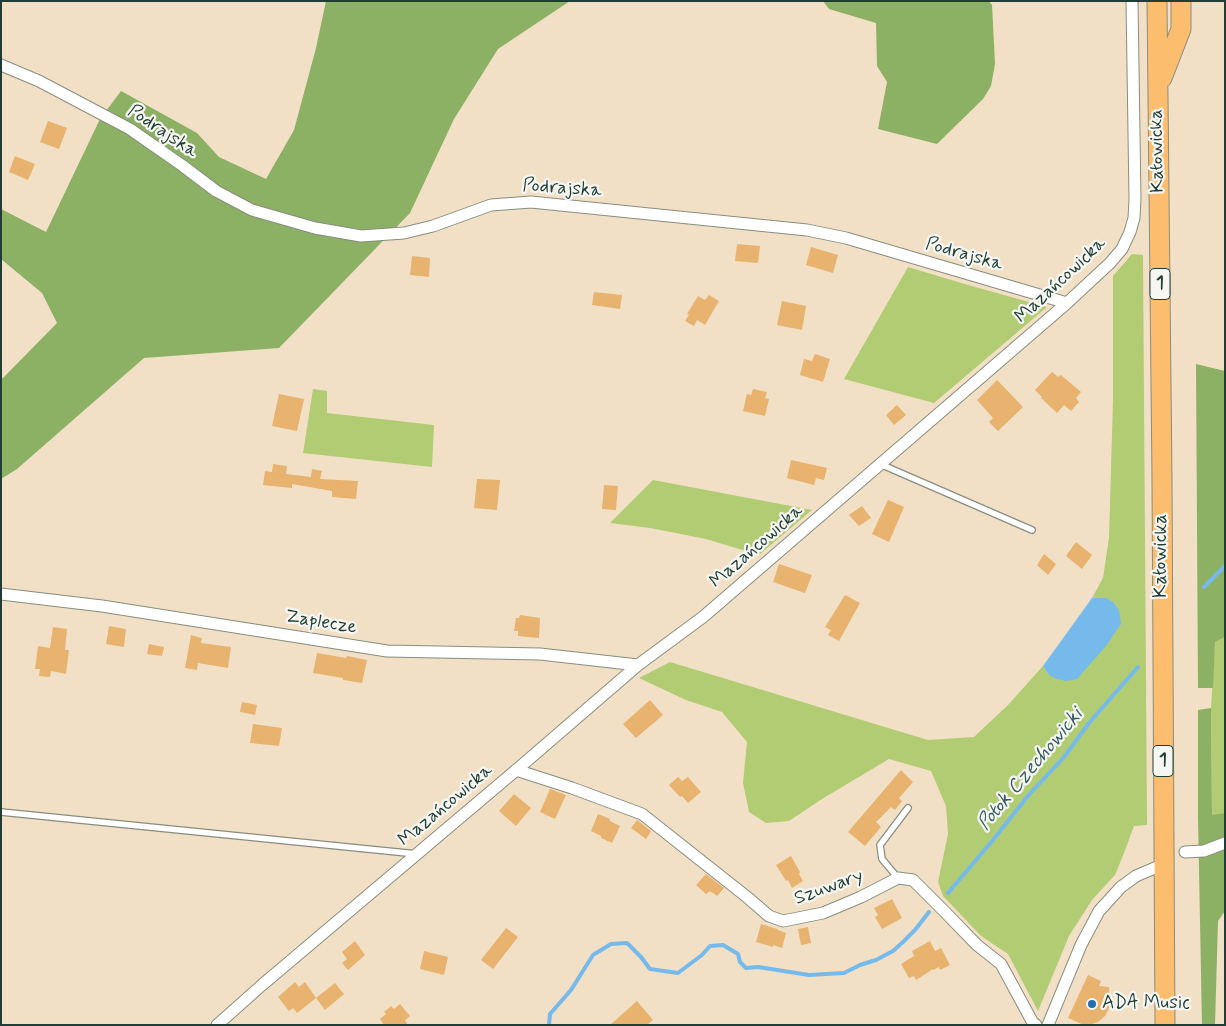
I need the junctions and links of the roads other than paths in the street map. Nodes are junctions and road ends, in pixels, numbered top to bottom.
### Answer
1 (1132, 1) edge
2 (1157, 1) edge
3 (1181, 1) edge
4 (1, 65) edge
5 (1158, 88) junction
6 (1067, 303) junction
7 (880, 464) junction
8 (1032, 530) dead end
9 (1, 594) edge
10 (638, 665) junction
11 (516, 770) junction
12 (908, 808) dead end
13 (1, 812) edge
14 (1225, 843) edge
15 (1185, 852) dead end
16 (417, 854) junction
17 (1164, 864) junction
18 (898, 878) junction
19 (217, 1025) edge
20 (1036, 1025) edge
21 (1048, 1025) edge
22 (1165, 1025) edge

1 - 6 street, Mazańcowicka
2 - 5 main road, Katowicka / 1
3 - 5 main road, Katowicka / 1
4 - 6 street, Podrajska
5 - 17 main road, Katowicka / 1
6 - 7 street, Mazańcowicka
7 - 8 lane
7 - 10 street, Mazańcowicka
9 - 10 street, Zaplecze
10 - 11 street, Mazańcowicka
11 - 16 street, Mazańcowicka
11 - 18 street, Szuwary
12 - 18 lane
13 - 16 lane
14 - 15 street
16 - 19 street, Mazańcowicka
17 - 21 street
17 - 22 main road, Katowicka / 1
18 - 20 street

